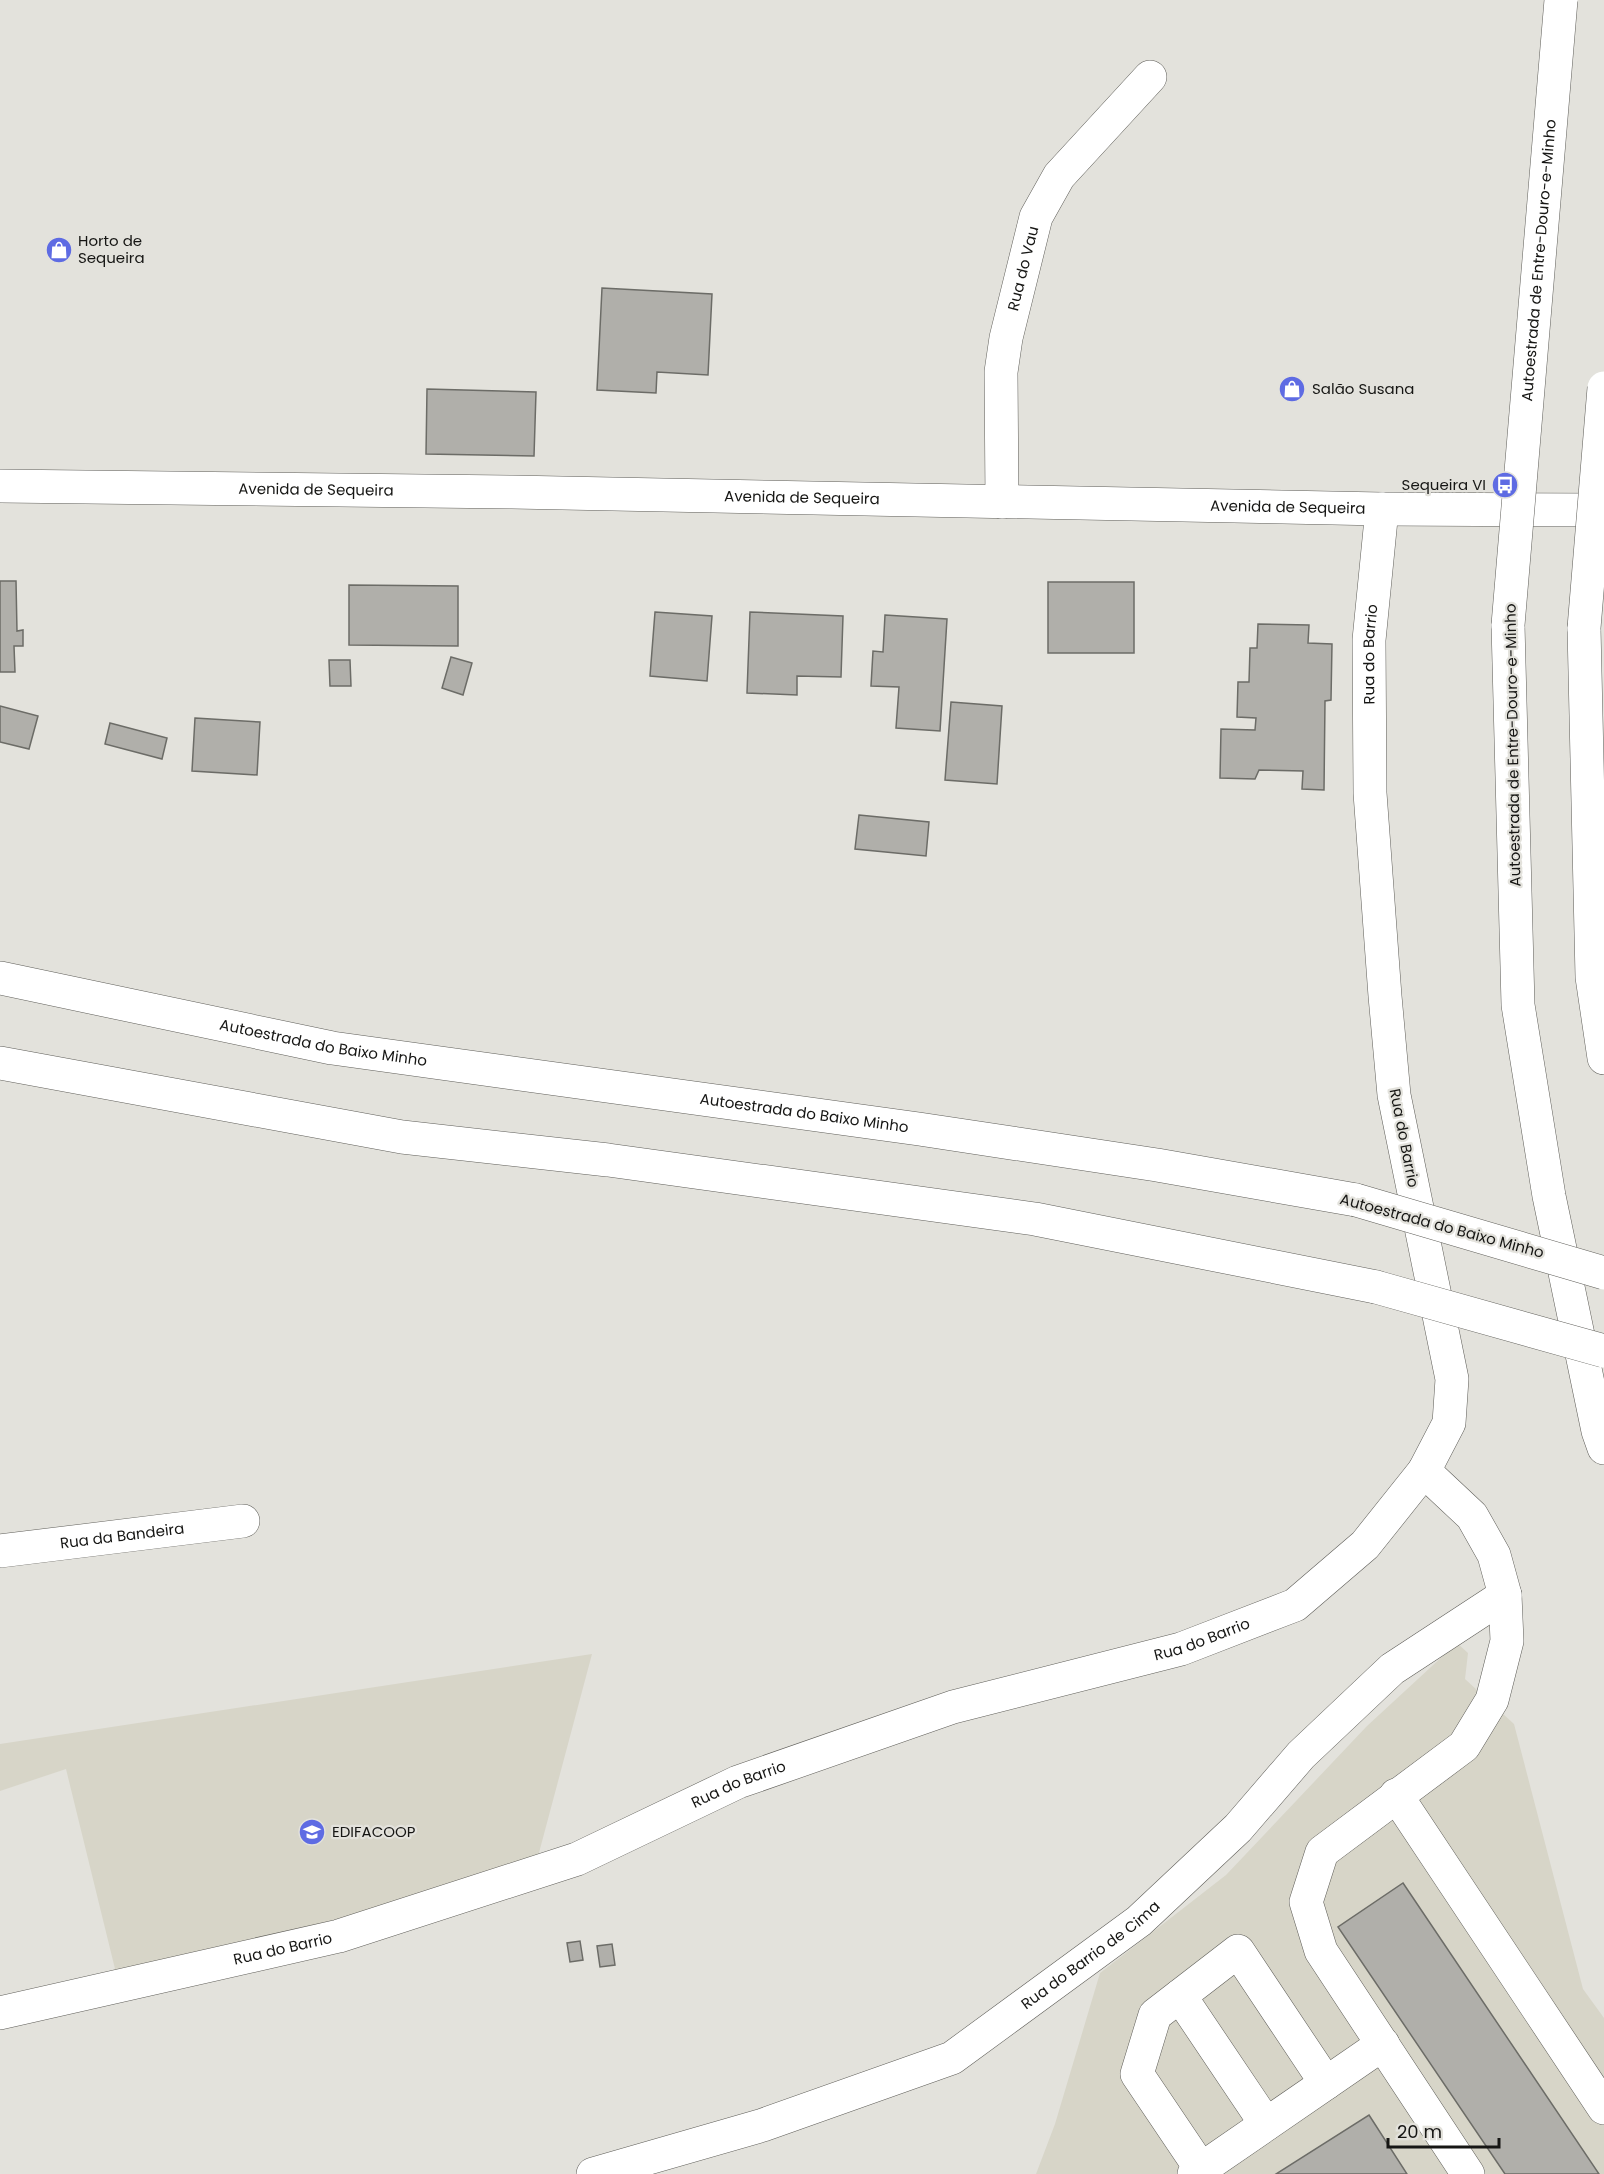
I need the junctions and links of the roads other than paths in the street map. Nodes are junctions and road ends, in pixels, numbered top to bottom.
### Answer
1 (1561, 0) edge
2 (1150, 77) dead end
3 (1604, 388) edge
4 (0, 486) edge
5 (1002, 502) junction
6 (1382, 509) junction
7 (1604, 510) edge
8 (0, 978) edge
9 (1604, 1058) edge
10 (0, 1063) edge
11 (1604, 1272) edge
12 (1604, 1351) edge
13 (1604, 1448) edge
14 (1424, 1471) junction
15 (243, 1521) dead end
16 (0, 1551) edge
17 (1505, 1595) junction
18 (1396, 1795) junction
19 (1180, 1996) junction
20 (0, 2013) edge
21 (1383, 2044) junction
22 (1326, 2083) junction
23 (1604, 2108) edge
24 (1266, 2124) junction
25 (1197, 2172) edge
26 (593, 2174) edge
27 (1468, 2174) edge

1 - 13 main road, Autoestrada de Entre-Douro-e-Minho, bridge
2 - 5 main road, Rua do Vau
3 - 9 main road, bridge
4 - 5 main road, Avenida de Sequeira
5 - 6 main road, Avenida de Sequeira
6 - 7 main road, Avenida de Sequeira
6 - 14 main road, Rua do Barrio
8 - 11 main road, Autoestrada do Baixo Minho, bridge
10 - 12 main road, bridge
14 - 17 main road
14 - 20 main road, Rua do Barrio
15 - 16 main road, Rua da Bandeira
17 - 18 main road
17 - 26 main road, Rua do Barrio de Cima
18 - 21 main road
18 - 23 main road
19 - 22 main road
19 - 24 main road
19 - 25 main road
21 - 22 main road
21 - 27 main road
22 - 24 main road
24 - 25 main road

